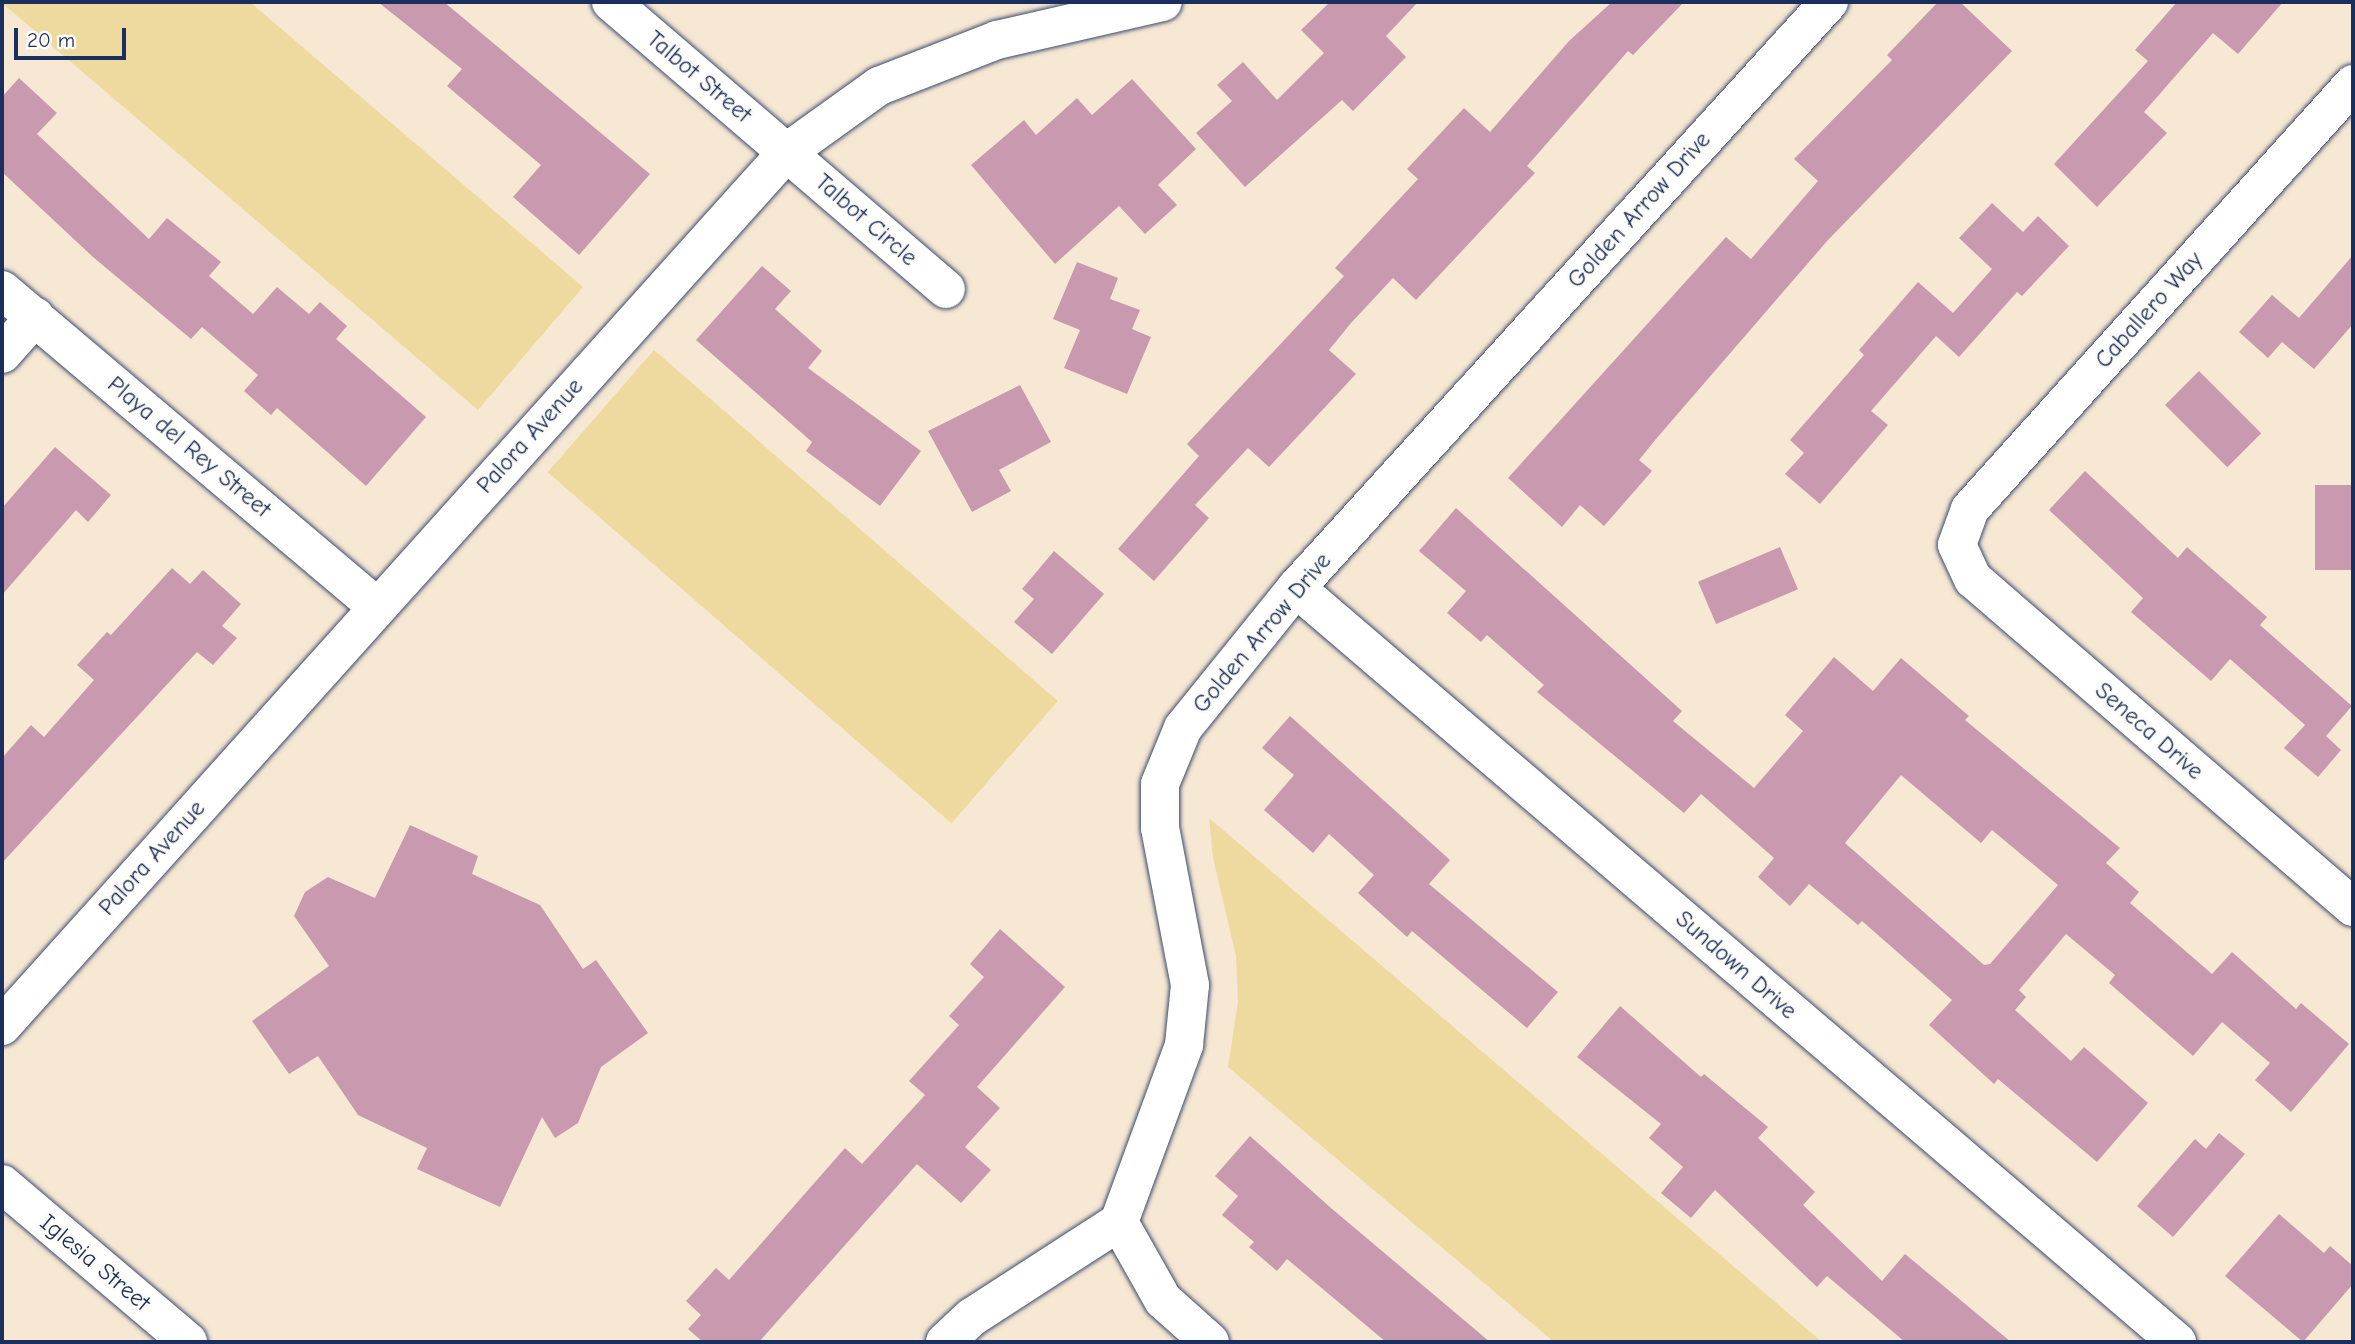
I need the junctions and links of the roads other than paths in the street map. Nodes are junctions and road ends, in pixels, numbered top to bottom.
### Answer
1 (611, 2) edge
2 (1163, 2) edge
3 (1829, 2) edge
4 (2353, 84) edge
5 (787, 152) junction
6 (946, 289) dead end
7 (2, 290) edge
8 (35, 317) junction
9 (2, 354) edge
10 (1957, 545) joint
11 (1296, 588) junction
12 (376, 606) junction
13 (2353, 907) edge
14 (2, 1026) edge
15 (2, 1184) edge
16 (1119, 1222) junction
17 (188, 1342) edge
18 (946, 1342) edge
19 (1210, 1342) edge
20 (2177, 1342) edge

1 - 5 street, Talbot Street
2 - 5 street, Palora Avenue
3 - 11 street, Golden Arrow Drive
4 - 10 street, Caballero Way
5 - 6 street, Talbot Circle
5 - 12 street, Palora Avenue
7 - 8 street, Playa del Rey Street
8 - 9 street
8 - 12 street, Playa del Rey Street
10 - 13 street, Seneca Drive
11 - 16 street, Golden Arrow Drive
11 - 20 street, Sundown Drive
12 - 14 street, Palora Avenue
15 - 17 street, Iglesia Street
16 - 18 street
16 - 19 street

